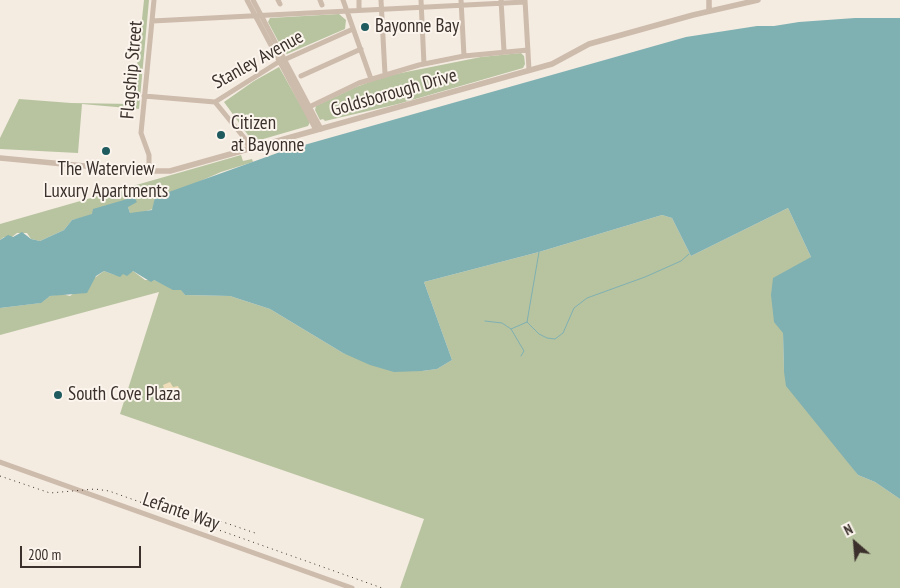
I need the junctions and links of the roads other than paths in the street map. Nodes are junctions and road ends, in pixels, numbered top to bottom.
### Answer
1 (154, 0) edge
2 (247, 0) edge
3 (253, 0) edge
4 (343, 0) edge
5 (359, 0) edge
6 (380, 0) edge
7 (421, 0) edge
8 (709, 0) edge
9 (758, 0) edge
10 (525, 1) edge
11 (501, 2) edge
12 (461, 3) edge
13 (421, 7) junction
14 (381, 9) junction
15 (359, 10) junction
16 (347, 11) junction
17 (710, 11) junction
18 (258, 15) junction
19 (152, 21) junction
20 (353, 29) junction
21 (361, 49) junction
22 (528, 50) junction
23 (504, 52) junction
24 (464, 56) junction
25 (282, 60) junction
26 (424, 64) junction
27 (529, 70) junction
28 (385, 74) junction
29 (301, 76) dead end
30 (371, 79) junction
31 (144, 96) junction
32 (215, 102) junction
33 (308, 107) junction
34 (318, 129) junction
35 (249, 148) junction
36 (0, 158) edge
37 (149, 172) junction
38 (0, 462) edge
39 (352, 588) edge

1 - 19 street, Flagship Street
2 - 18 street
3 - 18 street
4 - 16 street
5 - 15 street
6 - 14 street
7 - 13 street
8 - 17 street
9 - 17 street, Goldsborough Drive
10 - 11 street
10 - 22 street
11 - 12 street
11 - 23 street
12 - 13 street
12 - 24 street
13 - 14 street
13 - 26 street
14 - 15 street
14 - 28 street
15 - 16 street
16 - 18 street
16 - 20 street
17 - 27 street, Goldsborough Drive
18 - 19 street
18 - 25 street
19 - 31 street, Flagship Street
20 - 21 street
20 - 25 street, Stanley Avenue
21 - 29 street
21 - 30 street
22 - 23 street
22 - 27 street
23 - 24 street
24 - 26 street
25 - 32 street, Stanley Avenue
25 - 33 street
26 - 28 street
27 - 34 street, Goldsborough Drive
28 - 30 street
30 - 33 street
31 - 32 street, Stanley Avenue
31 - 37 street, Flagship Street
32 - 35 street
33 - 34 street
34 - 35 street, Goldsborough Drive
35 - 37 street, Goldsborough Drive
36 - 37 street, Goldsborough Drive
38 - 39 street, Lefante Way

